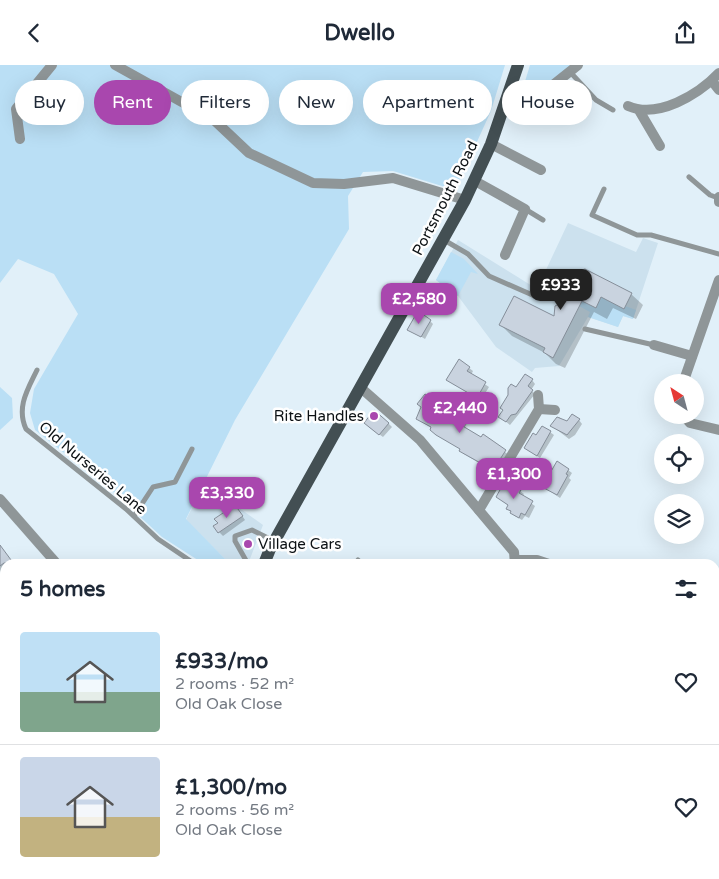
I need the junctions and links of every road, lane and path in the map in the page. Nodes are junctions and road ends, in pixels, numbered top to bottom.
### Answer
1 (52, 65) edge
2 (115, 65) edge
3 (518, 65) edge
4 (575, 69) edge
5 (719, 73) edge
6 (514, 80) edge
7 (561, 80) edge
8 (712, 81) junction
9 (719, 90) edge
10 (628, 106) dead end
11 (613, 110) dead end
12 (640, 112) junction
13 (502, 117) edge
14 (20, 139) dead end
15 (491, 144) junction
16 (660, 146) dead end
17 (540, 170) dead end
18 (689, 177) dead end
19 (475, 181) junction
20 (604, 189) dead end
21 (719, 199) edge
22 (466, 200) junction
23 (525, 209) junction
24 (543, 220) dead end
25 (443, 240) junction
26 (719, 254) edge
27 (505, 255) dead end
28 (719, 279) edge
29 (550, 293) dead end
30 (585, 329) dead end
31 (654, 345) joint
32 (692, 356) junction
33 (37, 370) dead end
34 (686, 374) edge
35 (361, 388) junction
36 (538, 395) dead end
37 (539, 409) junction
38 (555, 410) dead end
39 (695, 424) edge
40 (719, 429) edge
41 (192, 449) dead end
42 (0, 499) edge
43 (479, 510) junction
44 (134, 517) junction
45 (274, 541) junction
46 (52, 559) edge
47 (188, 559) edge
48 (245, 559) edge
49 (266, 559) edge
50 (515, 559) edge

1 - 14 street
2 - 22 street
3 - 6 main road, Portsmouth Road
4 - 7 street
4 - 11 lane
5 - 8 street
8 - 9 street
8 - 12 street
10 - 12 street
12 - 16 street
13 - 15 main road, Portsmouth Road
15 - 17 street
15 - 19 main road, Portsmouth Road
18 - 21 lane
19 - 22 main road, Portsmouth Road
19 - 23 street
20 - 26 lane
22 - 25 main road, Portsmouth Road
23 - 24 lane
23 - 27 street
25 - 29 lane
25 - 35 main road, Portsmouth Road
28 - 32 street
30 - 31 lane
31 - 32 street
32 - 34 street
33 - 44 lane, Old Nurseries Lane
35 - 43 street
35 - 45 main road, Portsmouth Road
36 - 37 street
37 - 38 street
37 - 43 street
39 - 40 street
41 - 44 lane
42 - 46 street
43 - 50 street
44 - 47 lane, Old Nurseries Lane
45 - 48 lane
45 - 49 main road, Portsmouth Road

